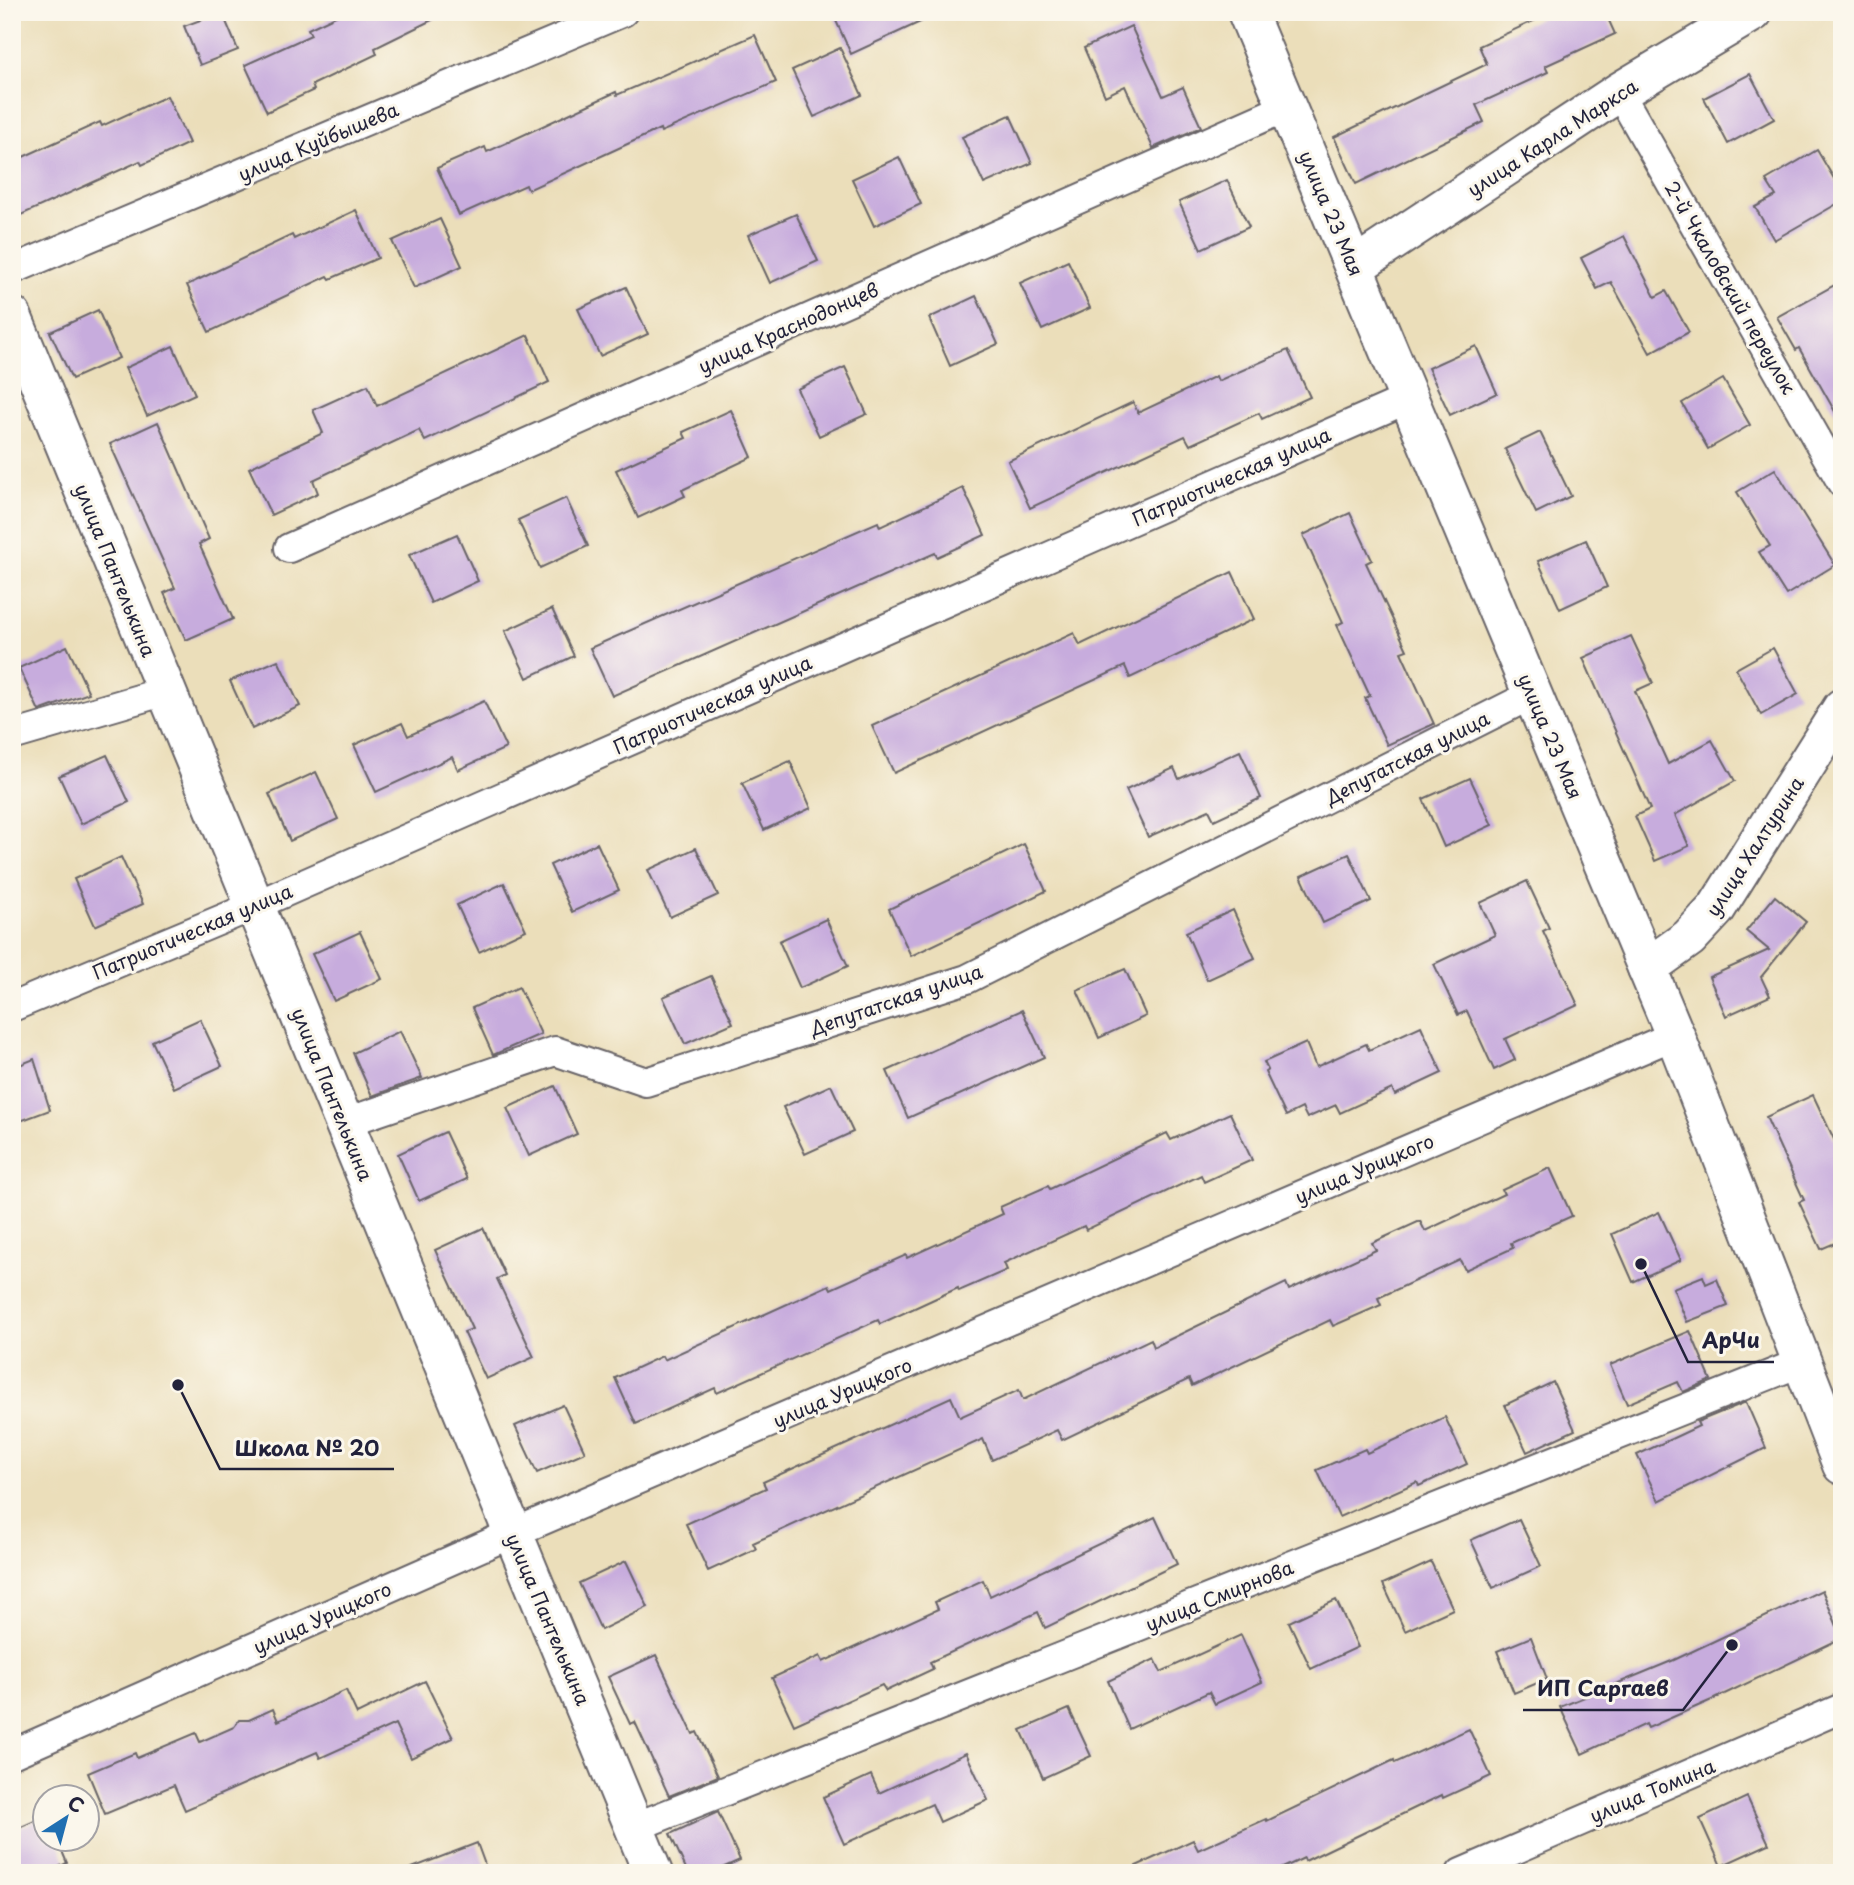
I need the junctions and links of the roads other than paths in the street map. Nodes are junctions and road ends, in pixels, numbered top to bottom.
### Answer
1 (623, 12) edge
2 (1247, 12) edge
3 (1754, 12) edge
4 (1619, 92) junction
5 (1287, 107) junction
6 (1354, 267) junction
7 (12, 270) edge
8 (12, 316) edge
9 (1410, 398) junction
10 (1842, 483) edge
11 (289, 548) dead end
12 (166, 691) junction
13 (1533, 694) junction
14 (1842, 708) edge
15 (12, 737) edge
16 (256, 905) junction
17 (1647, 968) junction
18 (12, 1007) edge
19 (1675, 1035) junction
20 (344, 1123) junction
21 (1802, 1362) junction
22 (1842, 1465) edge
23 (513, 1533) junction
24 (1842, 1708) edge
25 (12, 1754) edge
26 (635, 1827) junction
27 (653, 1873) edge
28 (1461, 1873) edge

1 - 7 street, улица Куйбышева
2 - 5 main road, улица 23 Мая
3 - 4 main road, улица Карла Маркса
4 - 6 main road, улица Карла Маркса
4 - 10 street, 2-й Чкаловский переулок
5 - 6 main road, улица 23 Мая
5 - 11 street, улица Краснодонцев
6 - 9 main road, улица 23 Мая
8 - 12 main road, улица Пантелькина
9 - 13 main road, улица 23 Мая
9 - 16 street, Патриотическая улица
12 - 15 street
12 - 16 main road, улица Пантелькина
13 - 17 main road, улица 23 Мая
13 - 20 street, Депутатская улица
14 - 17 main road, улица Халтурина
16 - 18 street, Патриотическая улица
16 - 20 main road, улица Пантелькина
17 - 19 main road, улица 23 Мая
19 - 21 main road, улица 23 Мая
19 - 23 street, улица Урицкого
20 - 23 main road, улица Пантелькина
21 - 22 main road, улица 23 Мая
21 - 26 street, улица Смирнова
23 - 25 street, улица Урицкого
23 - 26 main road, улица Пантелькина
24 - 28 street, улица Томина
26 - 27 main road, улица Пантелькина

